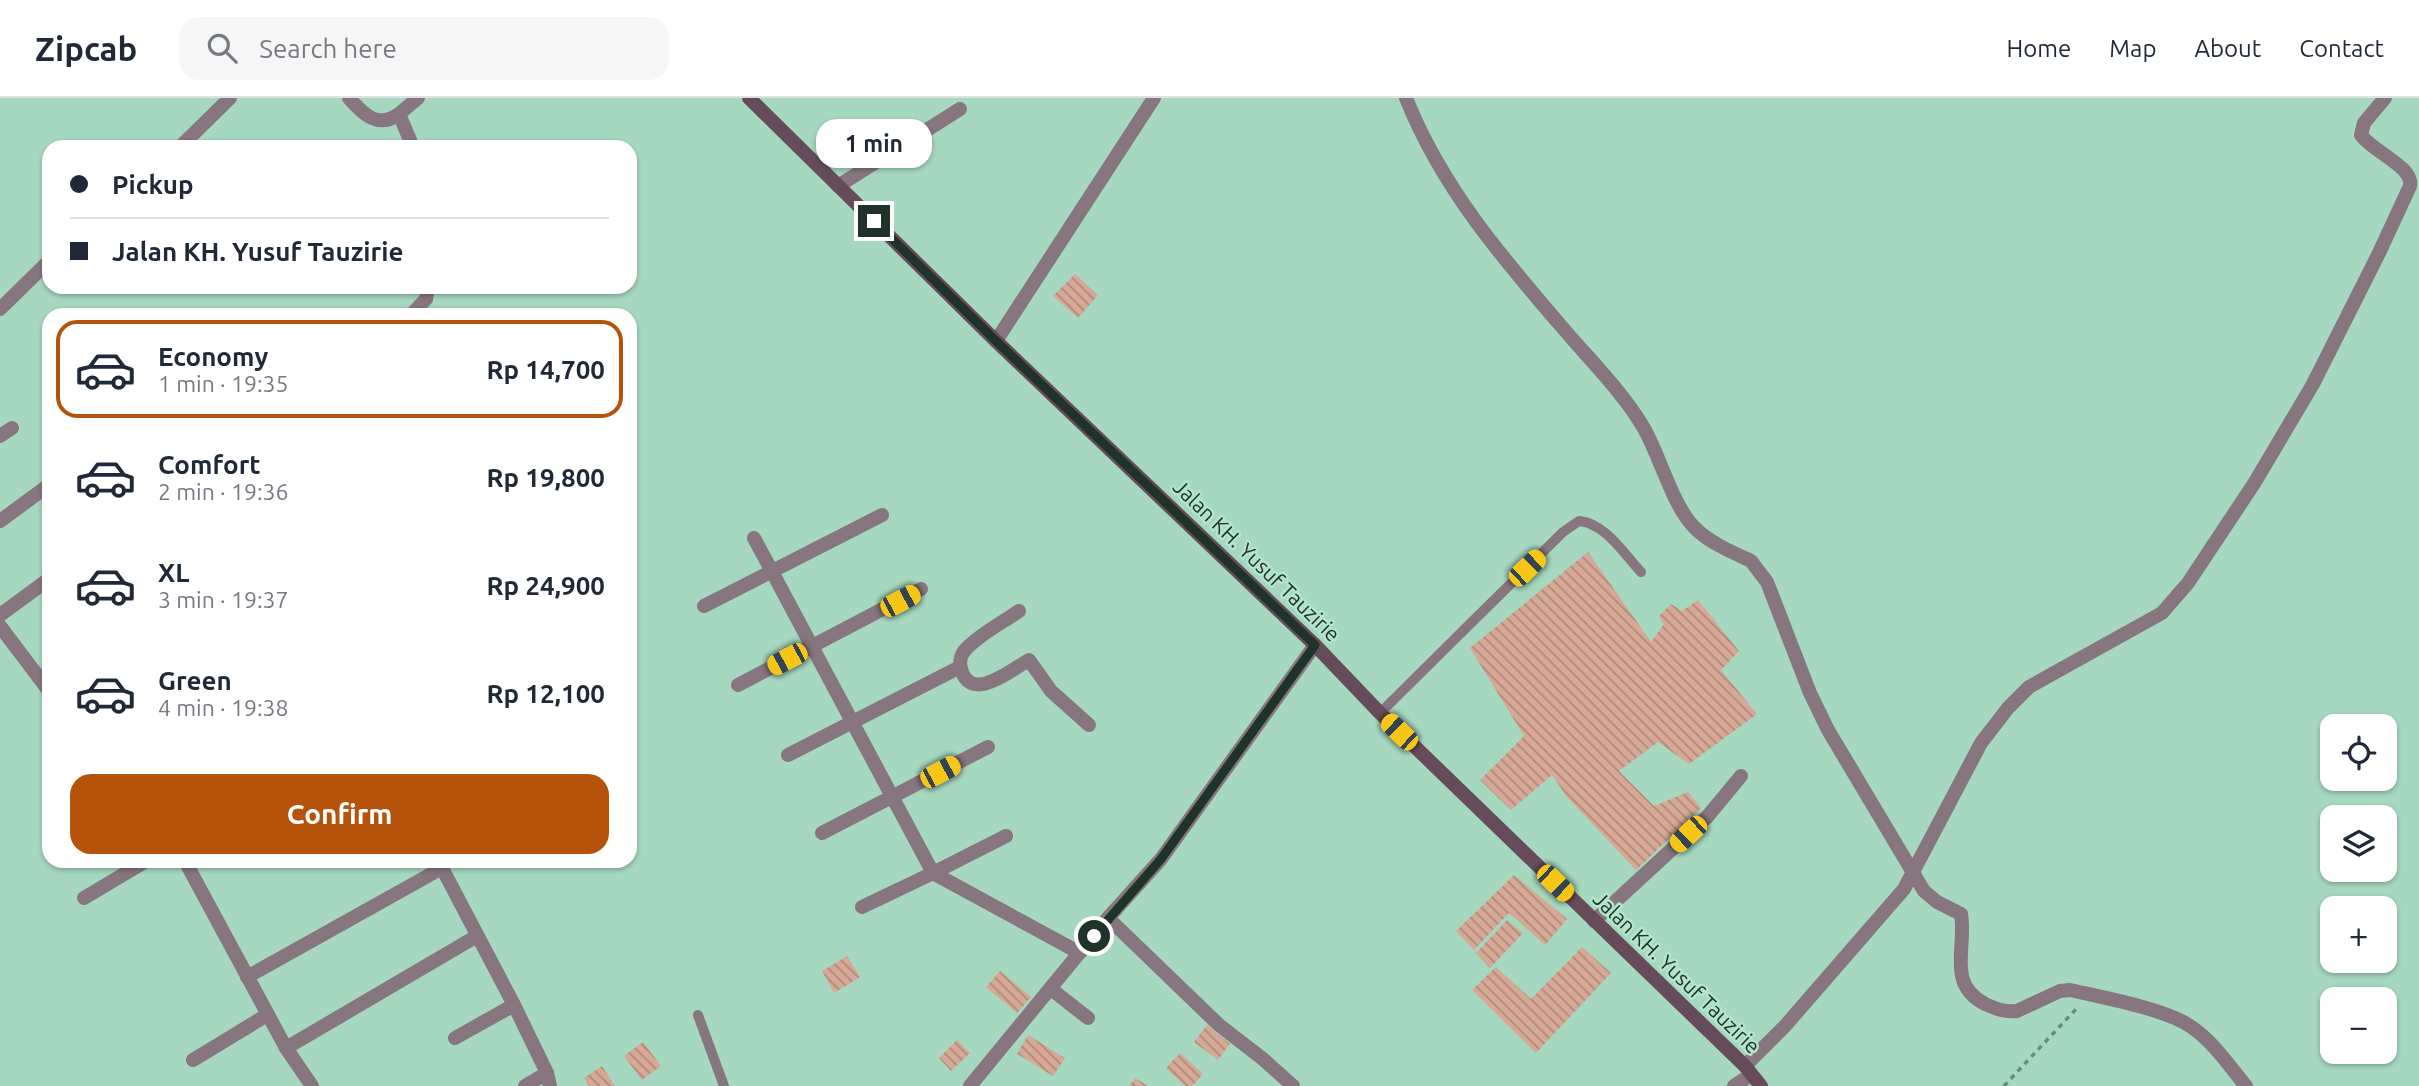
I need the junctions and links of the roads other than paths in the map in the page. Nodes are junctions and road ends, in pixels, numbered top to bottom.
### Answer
1 (230, 98) edge
2 (349, 98) edge
3 (418, 98) edge
4 (749, 98) edge
5 (1154, 98) edge
6 (1406, 98) edge
7 (2385, 98) edge
8 (960, 109) dead end
9 (399, 114) junction
10 (187, 140) edge
11 (410, 140) edge
12 (838, 186) junction
13 (42, 268) edge
14 (0, 309) edge
15 (996, 341) junction
16 (42, 490) edge
17 (882, 515) dead end
18 (0, 522) edge
19 (754, 538) dead end
20 (772, 572) junction
21 (1640, 572) dead end
22 (42, 584) edge
23 (921, 589) dead end
24 (704, 606) dead end
25 (1019, 611) dead end
26 (0, 615) edge
27 (0, 626) edge
28 (1315, 645) junction
29 (812, 646) junction
30 (960, 667) junction
31 (42, 682) edge
32 (738, 685) dead end
33 (1380, 713) junction
34 (853, 722) junction
35 (1089, 725) dead end
36 (988, 747) dead end
37 (789, 755) dead end
38 (1741, 776) dead end
39 (893, 796) junction
40 (822, 833) dead end
41 (1006, 836) dead end
42 (134, 868) edge
43 (189, 868) edge
44 (933, 873) junction
45 (1913, 876) junction
46 (84, 898) dead end
47 (862, 907) dead end
48 (1108, 918) junction
49 (1594, 921) junction
50 (477, 936) junction
51 (1080, 953) junction
52 (247, 977) junction
53 (1051, 989) junction
54 (514, 1004) junction
55 (267, 1015) junction
56 (698, 1015) dead end
57 (1088, 1018) dead end
58 (455, 1038) dead end
59 (286, 1048) junction
60 (193, 1060) dead end
61 (1753, 1076) edge
62 (548, 1079) edge
63 (312, 1086) edge
64 (525, 1086) edge
65 (724, 1086) edge
66 (970, 1086) edge
67 (1293, 1086) edge
68 (1734, 1086) edge
69 (2246, 1086) edge

1 - 10 street
2 - 9 street
3 - 9 street
4 - 12 main road, Jalan KH. Yusuf Tauzirie
5 - 15 street
6 - 45 street
7 - 45 street
8 - 12 street
9 - 11 street
12 - 15 main road, Jalan KH. Yusuf Tauzirie
13 - 14 street
15 - 28 main road, Jalan KH. Yusuf Tauzirie
16 - 18 street
17 - 20 street
19 - 20 street
20 - 24 street
20 - 29 street
21 - 33 lane
22 - 26 street
23 - 29 street
25 - 30 street
27 - 31 street
28 - 33 main road, Jalan KH. Yusuf Tauzirie
28 - 48 street
29 - 32 street
29 - 34 street
30 - 34 street
30 - 35 street
33 - 49 main road, Jalan KH. Yusuf Tauzirie
34 - 37 street
34 - 39 street
36 - 39 street
38 - 49 street
39 - 40 street
39 - 44 street
41 - 44 street
42 - 46 street
43 - 52 street
44 - 47 street
44 - 51 street
45 - 61 street
45 - 69 street
48 - 51 street
48 - 67 street
49 - 61 main road, Jalan KH. Yusuf Tauzirie
50 - 52 street
50 - 54 street
50 - 59 street
51 - 53 street
52 - 55 street
53 - 57 street
53 - 66 street
54 - 58 street
54 - 62 street
55 - 59 street
55 - 60 street
56 - 65 lane
59 - 63 street
61 - 68 street
62 - 64 street

